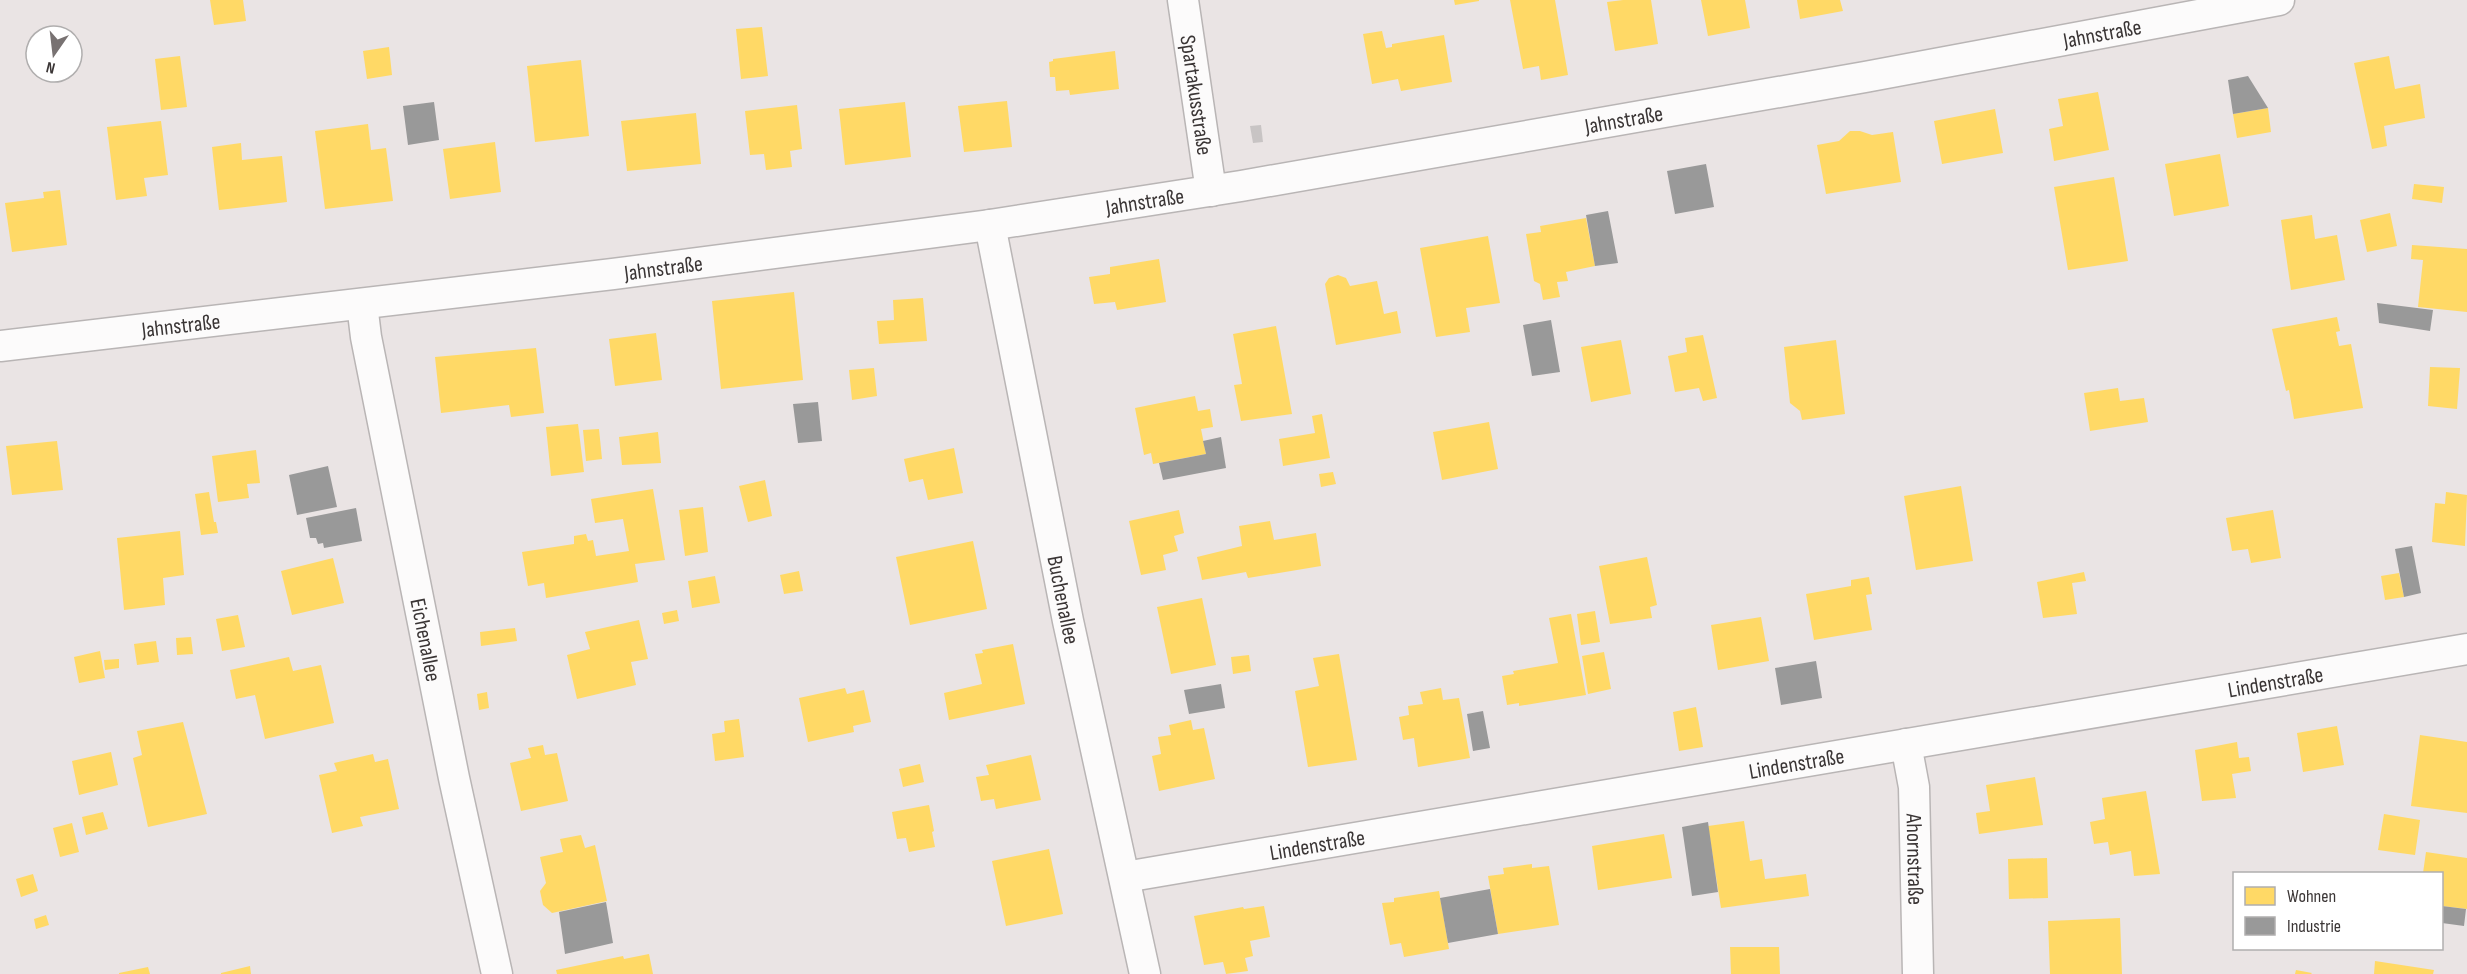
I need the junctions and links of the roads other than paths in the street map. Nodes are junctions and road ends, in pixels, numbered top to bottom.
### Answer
1 (1183, 0) edge
2 (2279, 0) edge
3 (2228, 4) edge
4 (1211, 191) junction
5 (990, 225) junction
6 (362, 304) junction
7 (0, 346) edge
8 (2467, 649) edge
9 (1906, 744) junction
10 (1125, 877) junction
11 (497, 974) edge
12 (1145, 974) edge
13 (1918, 974) edge

1 - 4 street, Spartakusstraße
2 - 3 street, Jahnstraße
3 - 4 street, Jahnstraße
4 - 5 street, Jahnstraße
5 - 6 street, Jahnstraße
5 - 10 street, Buchenallee
6 - 7 street, Jahnstraße
6 - 11 street, Eichenallee
8 - 9 street, Lindenstraße
9 - 10 street, Lindenstraße
9 - 13 street, Ahornstraße
10 - 12 street, Buchenallee

